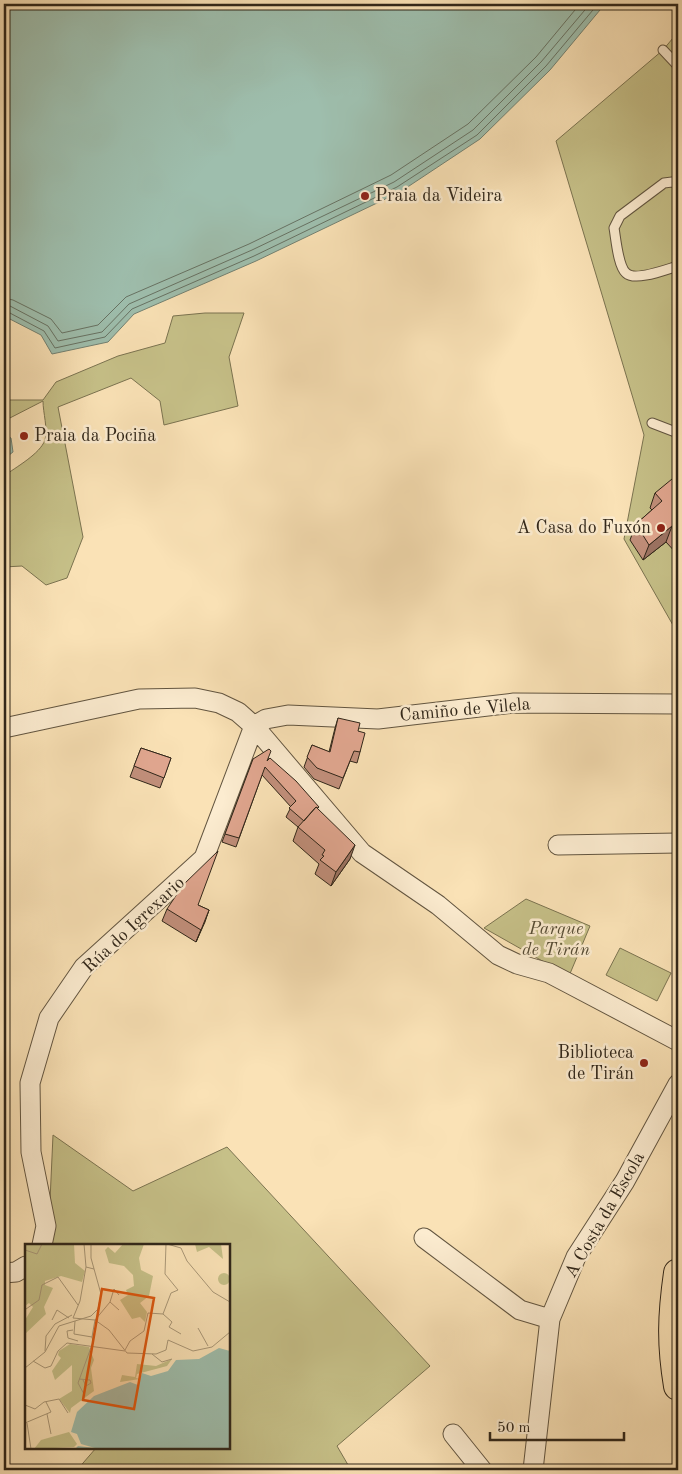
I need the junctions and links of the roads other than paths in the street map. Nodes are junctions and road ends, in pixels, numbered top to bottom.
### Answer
1 (663, 50) dead end
2 (678, 66) edge
3 (678, 184) edge
4 (678, 266) edge
5 (652, 423) dead end
6 (678, 433) edge
7 (678, 704) edge
8 (254, 726) junction
9 (4, 728) edge
10 (678, 843) edge
11 (558, 845) dead end
12 (678, 1041) edge
13 (678, 1084) edge
14 (424, 1238) dead end
15 (42, 1244) edge
16 (25, 1267) edge
17 (4, 1273) edge
18 (678, 1273) edge
19 (550, 1319) junction
20 (678, 1386) edge
21 (452, 1434) dead end
22 (482, 1470) edge
23 (533, 1470) edge

1 - 2 lane
3 - 4 lane
5 - 6 lane
7 - 8 street, Camiño de Vilela
8 - 9 street
8 - 12 street
8 - 15 street, Rúa do Igrexario
10 - 11 street
13 - 19 street, A Costa da Escola
14 - 19 street
16 - 17 street
18 - 20 main road
19 - 23 street, A Costa da Escola
21 - 22 street

